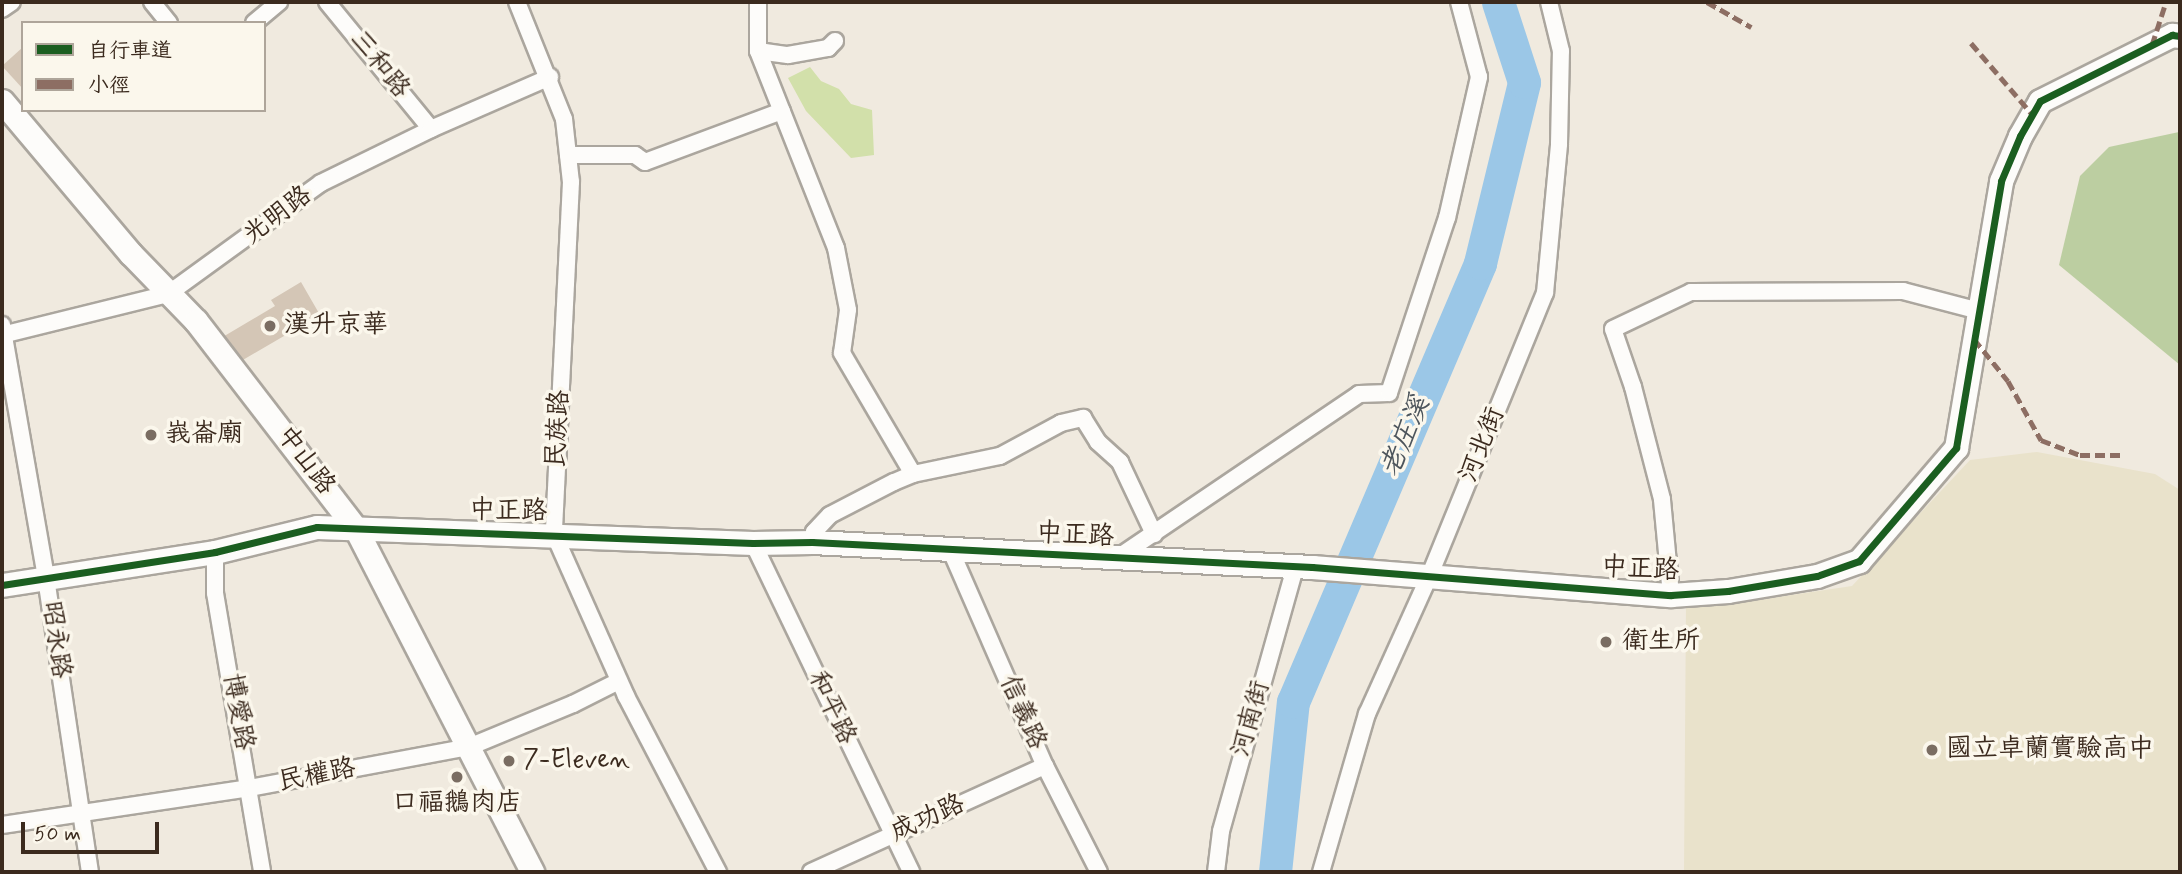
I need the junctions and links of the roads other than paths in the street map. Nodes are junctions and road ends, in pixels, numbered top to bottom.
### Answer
1 (12, 2) edge
2 (152, 2) edge
3 (279, 2) edge
4 (327, 2) edge
5 (517, 2) edge
6 (758, 2) edge
7 (1459, 2) edge
8 (1549, 2) edge
9 (2, 9) edge
10 (167, 21) edge
11 (256, 21) edge
12 (2180, 36) edge
13 (835, 41) dead end
14 (758, 51) junction
15 (550, 77) junction
16 (2, 101) edge
17 (782, 111) junction
18 (431, 129) junction
19 (568, 155) junction
20 (168, 295) junction
21 (1979, 311) junction
22 (2, 331) edge
23 (913, 474) junction
24 (356, 529) junction
25 (554, 534) junction
26 (1154, 534) junction
27 (812, 542) junction
28 (753, 543) junction
29 (951, 551) junction
30 (215, 552) junction
31 (1116, 559) junction
32 (1304, 567) junction
33 (1429, 577) junction
34 (46, 578) junction
35 (2, 585) edge
36 (1671, 594) junction
37 (619, 681) junction
38 (469, 747) junction
39 (1045, 766) junction
40 (250, 788) junction
41 (80, 813) junction
42 (2, 825) edge
43 (892, 835) junction
44 (90, 872) edge
45 (262, 872) edge
46 (532, 872) edge
47 (718, 872) edge
48 (811, 872) edge
49 (911, 872) edge
50 (1099, 872) edge
51 (1216, 872) edge
52 (1321, 872) edge

1 - 9 street
2 - 10 street
3 - 11 street
4 - 18 street, 三和路
5 - 15 street, 民族路
6 - 14 street
7 - 26 street
8 - 33 street, 河北街
12 - 21 street, 中正路
13 - 14 street
14 - 17 street
15 - 18 street, 光明路
15 - 19 street, 民族路
16 - 20 street, 中山路
17 - 19 street
17 - 23 street
18 - 20 street, 光明路
19 - 25 street, 民族路
20 - 22 street, 光明路
20 - 24 street, 中山路
21 - 36 street, 中正路
21 - 36 street
22 - 34 street, 昭永路
23 - 26 street
23 - 27 street
24 - 25 street, 中正路
24 - 30 street, 中正路
24 - 38 street, 中山路
25 - 28 street, 中正路
25 - 37 street, 民族路
26 - 31 street
27 - 28 street, 中正路
27 - 29 street, 中正路
28 - 43 street, 和平路
29 - 31 street, 中正路
29 - 39 street, 信義路
30 - 34 street, 中正路
30 - 40 street, 博愛路
31 - 32 street, 中正路
32 - 33 street, 中正路
32 - 51 street, 河南街
33 - 36 street, 中正路
33 - 52 street, 河北街
34 - 35 street, 中正路
34 - 41 street, 昭永路
37 - 38 street, 民權路
37 - 47 street, 民族路
38 - 40 street, 民權路
38 - 46 street, 中山路
39 - 43 street, 成功路
39 - 50 street, 信義路
40 - 41 street, 民權路
40 - 45 street, 博愛路
41 - 42 street, 民權路
41 - 44 street, 昭永路
43 - 48 street, 成功路
43 - 49 street, 和平路

